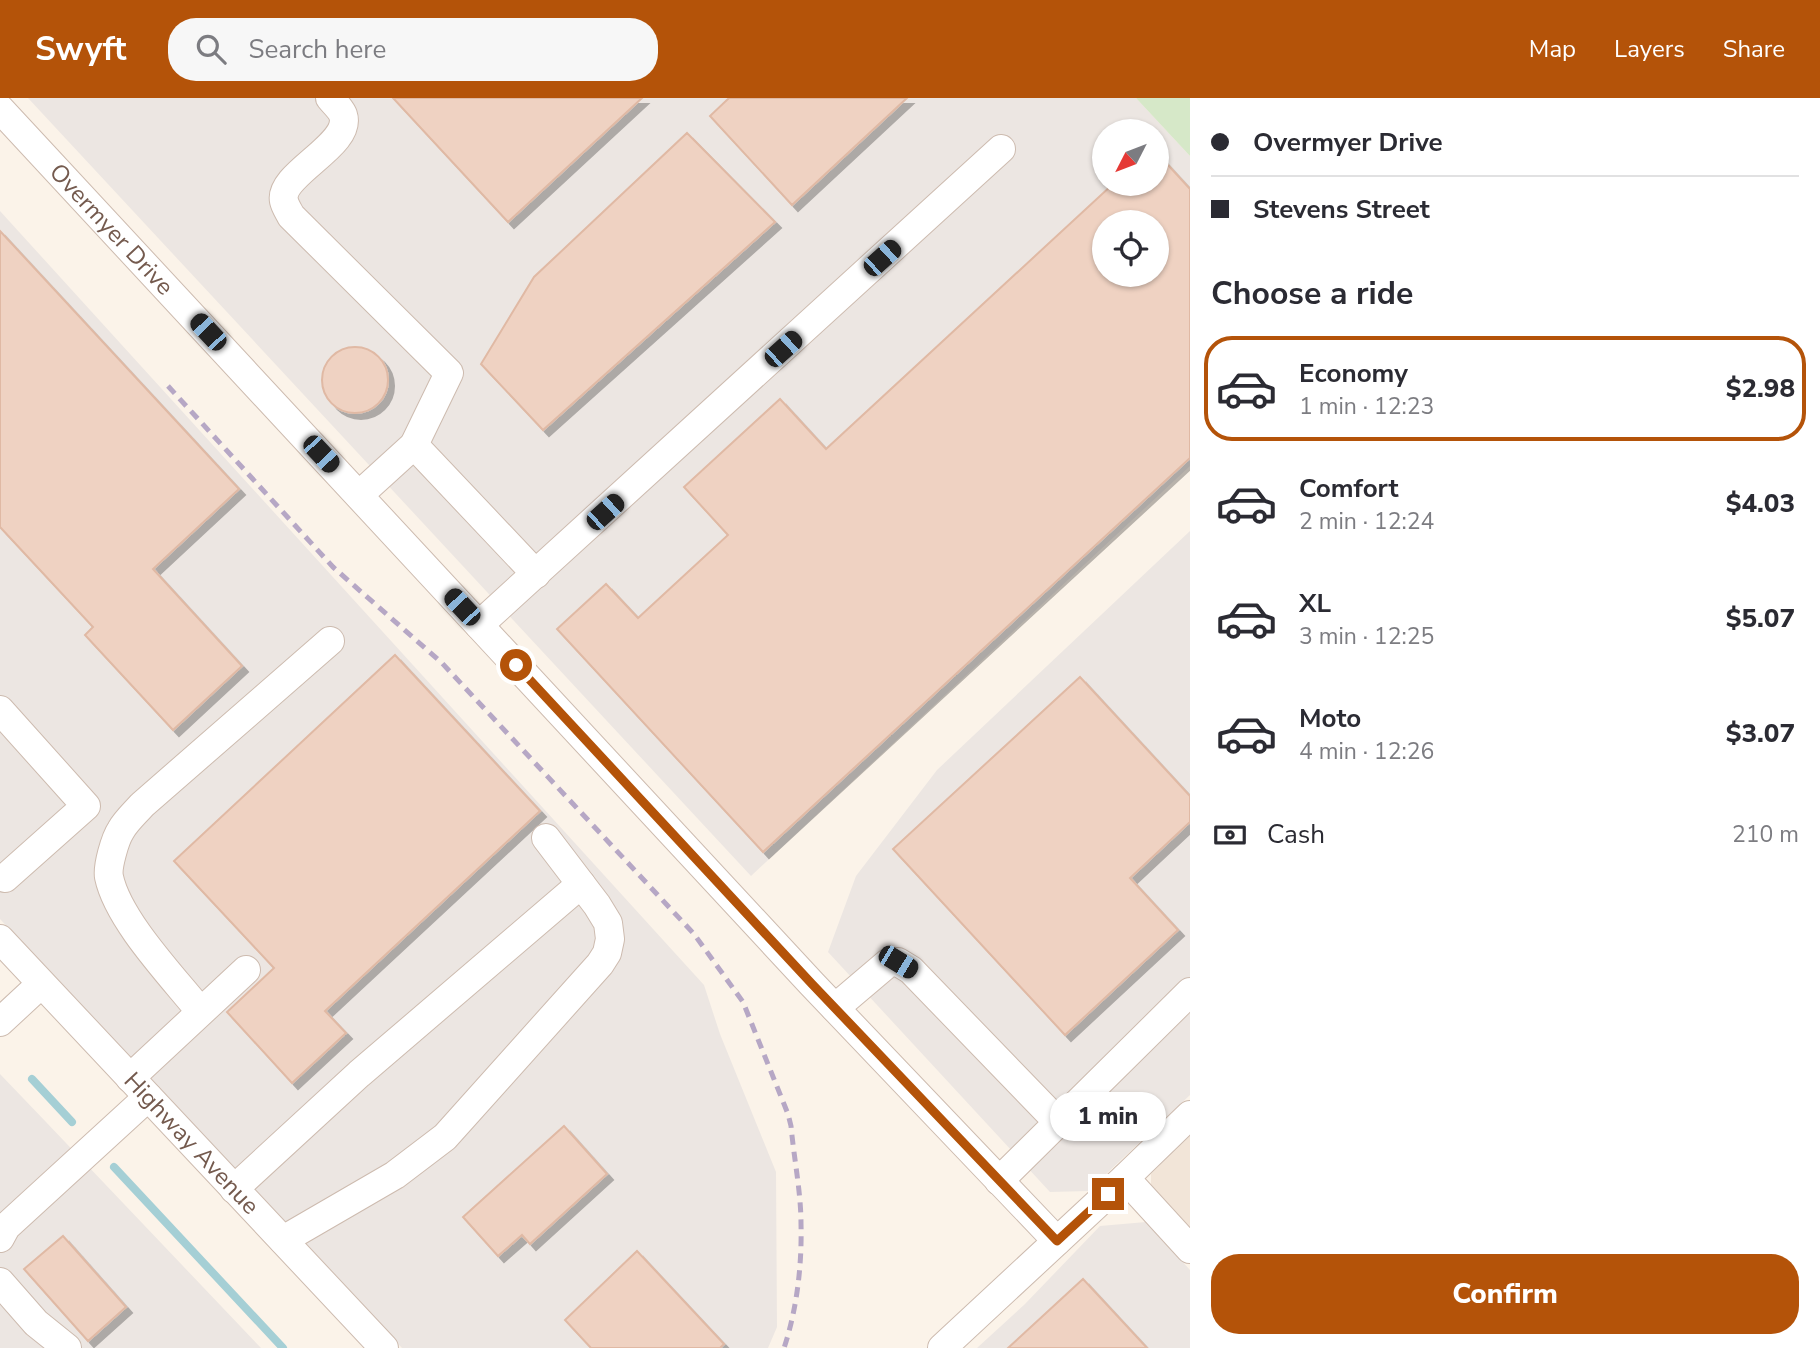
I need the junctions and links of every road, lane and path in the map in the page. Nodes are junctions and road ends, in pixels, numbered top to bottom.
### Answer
1 (330, 98) edge
2 (0, 108) edge
3 (1001, 149) dead end
4 (414, 445) junction
5 (359, 495) junction
6 (536, 574) junction
7 (479, 625) junction
8 (330, 640) dead end
9 (0, 710) edge
10 (546, 838) dead end
11 (5, 878) dead end
12 (581, 884) junction
13 (0, 939) edge
14 (246, 970) dead end
15 (41, 984) junction
16 (1190, 992) edge
17 (835, 1008) junction
18 (200, 1011) junction
19 (0, 1023) edge
20 (139, 1087) junction
21 (1066, 1115) junction
22 (1190, 1115) edge
23 (1125, 1178) junction
24 (999, 1181) junction
25 (234, 1189) junction
26 (0, 1238) edge
27 (283, 1240) junction
28 (1057, 1241) junction
29 (1190, 1249) edge
30 (0, 1282) edge
31 (67, 1348) edge
32 (384, 1348) edge
33 (942, 1348) edge

1 - 4 street
2 - 5 street, Overmyer Drive
3 - 6 street
4 - 5 street
4 - 6 street
5 - 7 street, Overmyer Drive
6 - 7 street
7 - 17 street, Overmyer Drive
8 - 18 street
9 - 11 street
10 - 12 street
12 - 25 street
12 - 27 street
13 - 15 street, Highway Avenue
14 - 18 street
15 - 19 street
15 - 20 street, Highway Avenue
16 - 21 street
17 - 21 street
17 - 24 street, Overmyer Drive
18 - 20 street
20 - 25 street, Highway Avenue
20 - 26 street
21 - 24 street
22 - 23 street
23 - 28 street
23 - 29 street
24 - 28 street, Overmyer Drive
25 - 27 street, Highway Avenue
27 - 32 street, Highway Avenue
28 - 33 street
30 - 31 street

